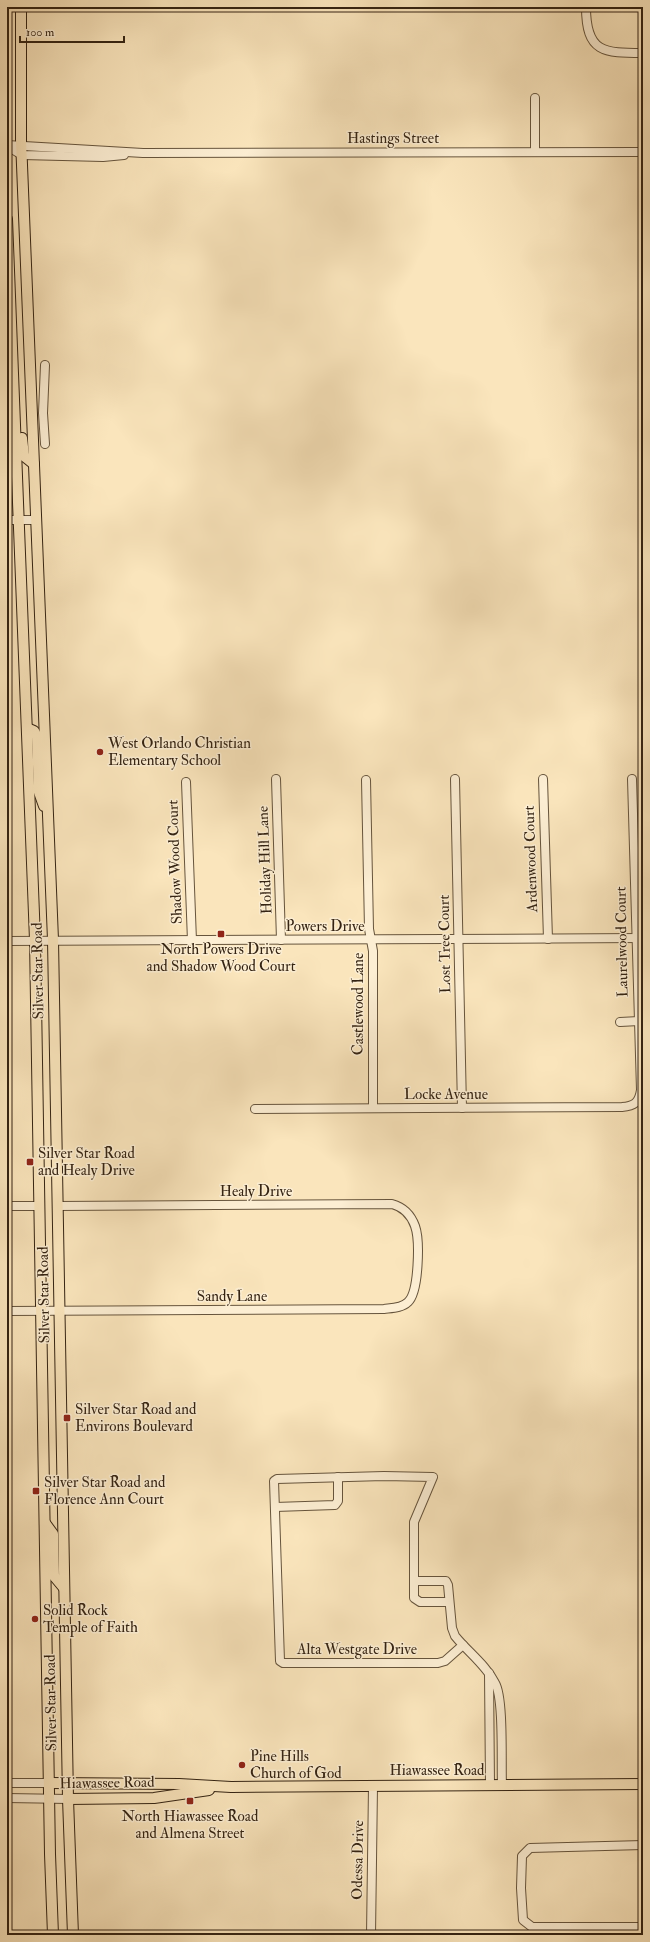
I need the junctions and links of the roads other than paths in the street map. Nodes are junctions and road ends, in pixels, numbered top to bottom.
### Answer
1 (20, 7) edge
2 (586, 7) edge
3 (643, 53) edge
4 (535, 98) dead end
5 (7, 146) edge
6 (22, 150) junction
7 (536, 152) junction
8 (643, 152) edge
9 (7, 219) edge
10 (12, 365) junction
11 (45, 365) dead end
12 (45, 444) dead end
13 (34, 464) junction
14 (7, 520) edge
15 (19, 520) junction
16 (36, 520) junction
17 (26, 728) junction
18 (632, 778) dead end
19 (276, 779) dead end
20 (455, 779) dead end
21 (543, 779) dead end
22 (366, 780) dead end
23 (186, 782) dead end
24 (48, 817) junction
25 (640, 938) edge
26 (459, 939) junction
27 (548, 939) junction
28 (35, 940) junction
29 (53, 940) junction
30 (281, 940) junction
31 (371, 940) junction
32 (7, 941) edge
33 (192, 941) junction
34 (638, 1021) junction
35 (620, 1022) dead end
36 (637, 1103) joint
37 (373, 1108) junction
38 (462, 1108) junction
39 (255, 1109) dead end
40 (7, 1206) edge
41 (40, 1206) junction
42 (57, 1206) junction
43 (417, 1256) joint
44 (7, 1311) edge
45 (41, 1311) junction
46 (59, 1311) junction
47 (338, 1477) junction
48 (275, 1506) junction
49 (45, 1523) junction
50 (414, 1581) junction
51 (64, 1588) junction
52 (449, 1602) junction
53 (462, 1645) junction
54 (489, 1673) junction
55 (7, 1783) edge
56 (50, 1783) junction
57 (68, 1783) junction
58 (643, 1784) edge
59 (490, 1785) junction
60 (502, 1785) junction
61 (373, 1786) junction
62 (231, 1787) junction
63 (7, 1798) edge
64 (50, 1798) junction
65 (68, 1799) junction
66 (643, 1845) edge
67 (643, 1927) edge
68 (53, 1935) edge
69 (73, 1935) edge
70 (371, 1935) edge

1 - 6 main road, Silver Star Road
2 - 3 street
4 - 7 street
5 - 6 street, Hastings Street
6 - 7 street, Hastings Street
6 - 13 main road, Silver Star Road
7 - 8 street, Hastings Street
9 - 10 main road, Silver Star Road
10 - 13 main road
10 - 15 main road, Silver Star Road
11 - 12 street
13 - 16 main road, Silver Star Road
14 - 15 street
15 - 16 street
15 - 17 main road, Silver Star Road
16 - 24 main road, Silver Star Road
17 - 24 main road
17 - 28 main road, Silver Star Road
18 - 25 street, Laurelwood Court
19 - 30 street, Holiday Hill Lane
20 - 26 street, Lost Tree Court
21 - 27 street, Ardenwood Court
22 - 31 street, Castlewood Lane
23 - 33 street, Shadow Wood Court
24 - 29 main road, Silver Star Road
25 - 27 street, Powers Drive
25 - 34 street, Laurelwood Court
26 - 27 street, Powers Drive
26 - 31 street, Powers Drive
26 - 38 street, Lost Tree Court
28 - 29 street, Powers Drive
28 - 32 street, Powers Drive
28 - 41 main road, Silver Star Road
29 - 33 street, Powers Drive
29 - 42 main road, Silver Star Road
30 - 31 street, Powers Drive
30 - 33 street, Powers Drive
31 - 37 street, Castlewood Lane
34 - 35 street
34 - 36 street, Laurelwood Court
36 - 38 street, Locke Avenue
37 - 38 street, Locke Avenue
37 - 39 street, Locke Avenue
40 - 41 street
41 - 45 main road, Silver Star Road
42 - 43 street, Healy Drive
42 - 46 main road, Silver Star Road
43 - 46 street, Sandy Lane
44 - 45 street, Sandy Lane
45 - 46 street, Sandy Lane
45 - 49 main road, Silver Star Road
46 - 51 main road, Silver Star Road
47 - 48 street
47 - 48 street, Alta Westgate Drive
47 - 50 street, Alta Westgate Drive
48 - 53 street, Alta Westgate Drive
49 - 51 main road
49 - 56 main road, Silver Star Road
50 - 52 street
50 - 52 street, Alta Westgate Drive
51 - 57 main road, Silver Star Road
52 - 53 street
53 - 54 street
54 - 59 street
54 - 60 street
55 - 56 street, Hiawassee Road
56 - 57 main road, Hiawassee Road
56 - 64 main road, Silver Star Road
57 - 62 main road, Hiawassee Road
57 - 65 main road, Silver Star Road
58 - 60 main road, Hiawassee Road
59 - 60 main road, Hiawassee Road
59 - 61 main road, Hiawassee Road
61 - 62 main road, Hiawassee Road
61 - 70 street, Odessa Drive
62 - 65 main road, Hiawassee Road
63 - 64 street, Hiawassee Road
64 - 65 street, Hiawassee Road
64 - 68 main road, Silver Star Road
65 - 69 main road, Silver Star Road
66 - 67 street

